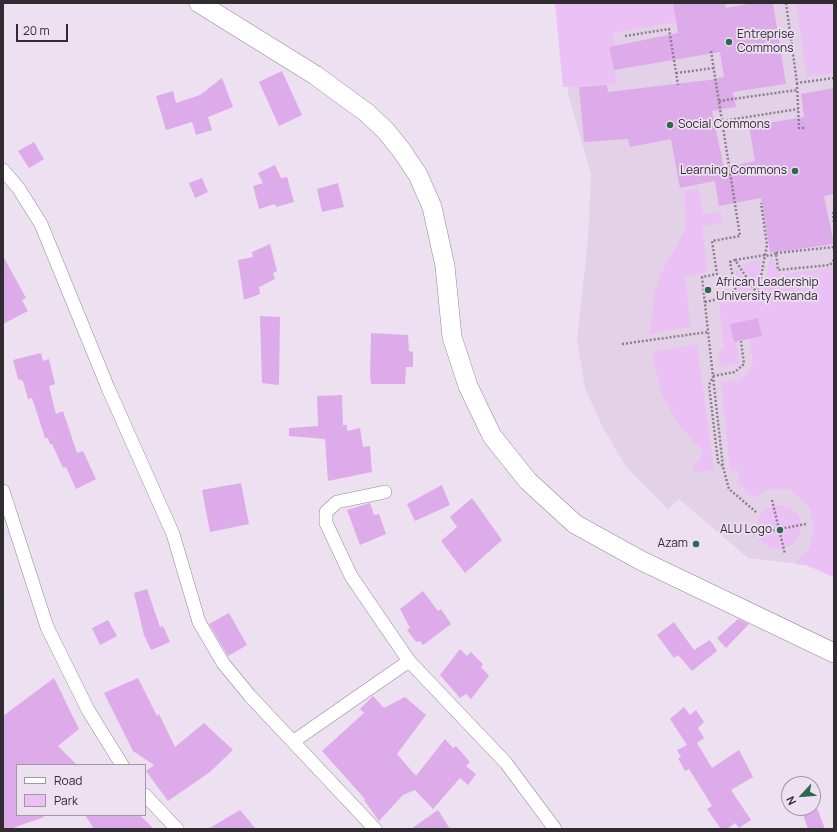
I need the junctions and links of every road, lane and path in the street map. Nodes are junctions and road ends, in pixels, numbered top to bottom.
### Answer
1 (199, 3) edge
2 (786, 3) edge
3 (626, 36) dead end
4 (710, 52) dead end
5 (714, 68) junction
6 (676, 73) junction
7 (834, 78) edge
8 (797, 82) junction
9 (678, 85) dead end
10 (797, 90) junction
11 (719, 102) junction
12 (798, 109) junction
13 (722, 120) junction
14 (806, 128) dead end
15 (3, 170) edge
16 (761, 203) dead end
17 (834, 213) edge
18 (834, 224) edge
19 (834, 247) edge
20 (765, 254) junction
21 (776, 254) junction
22 (735, 260) junction
23 (834, 260) edge
24 (705, 302) junction
25 (708, 332) junction
26 (741, 341) dead end
27 (622, 344) dead end
28 (713, 377) junction
29 (3, 491) edge
30 (386, 492) dead end
31 (772, 500) dead end
32 (756, 512) dead end
33 (806, 524) dead end
34 (779, 529) junction
35 (753, 534) dead end
36 (785, 554) dead end
37 (834, 653) edge
38 (409, 661) junction
39 (294, 741) junction
40 (121, 764) edge
41 (146, 796) edge
42 (177, 829) edge
43 (375, 829) edge
44 (555, 829) edge

1 - 37 main road
2 - 8 path
3 - 6 path
4 - 5 path
5 - 6 path
5 - 11 path
6 - 9 path
7 - 8 path
8 - 10 path
10 - 11 path
10 - 12 path
11 - 13 path
12 - 13 path
12 - 14 path
13 - 24 path
15 - 39 street
16 - 20 path
17 - 18 path
19 - 21 path
20 - 21 path
20 - 22 path
20 - 22 path
21 - 23 path
22 - 24 path
24 - 25 path
25 - 27 path
25 - 28 path
26 - 28 path
28 - 32 path
29 - 40 street
30 - 38 street
31 - 34 path
33 - 34 path
34 - 35 path
34 - 36 path
38 - 39 street
38 - 44 street
39 - 43 street
41 - 42 street

